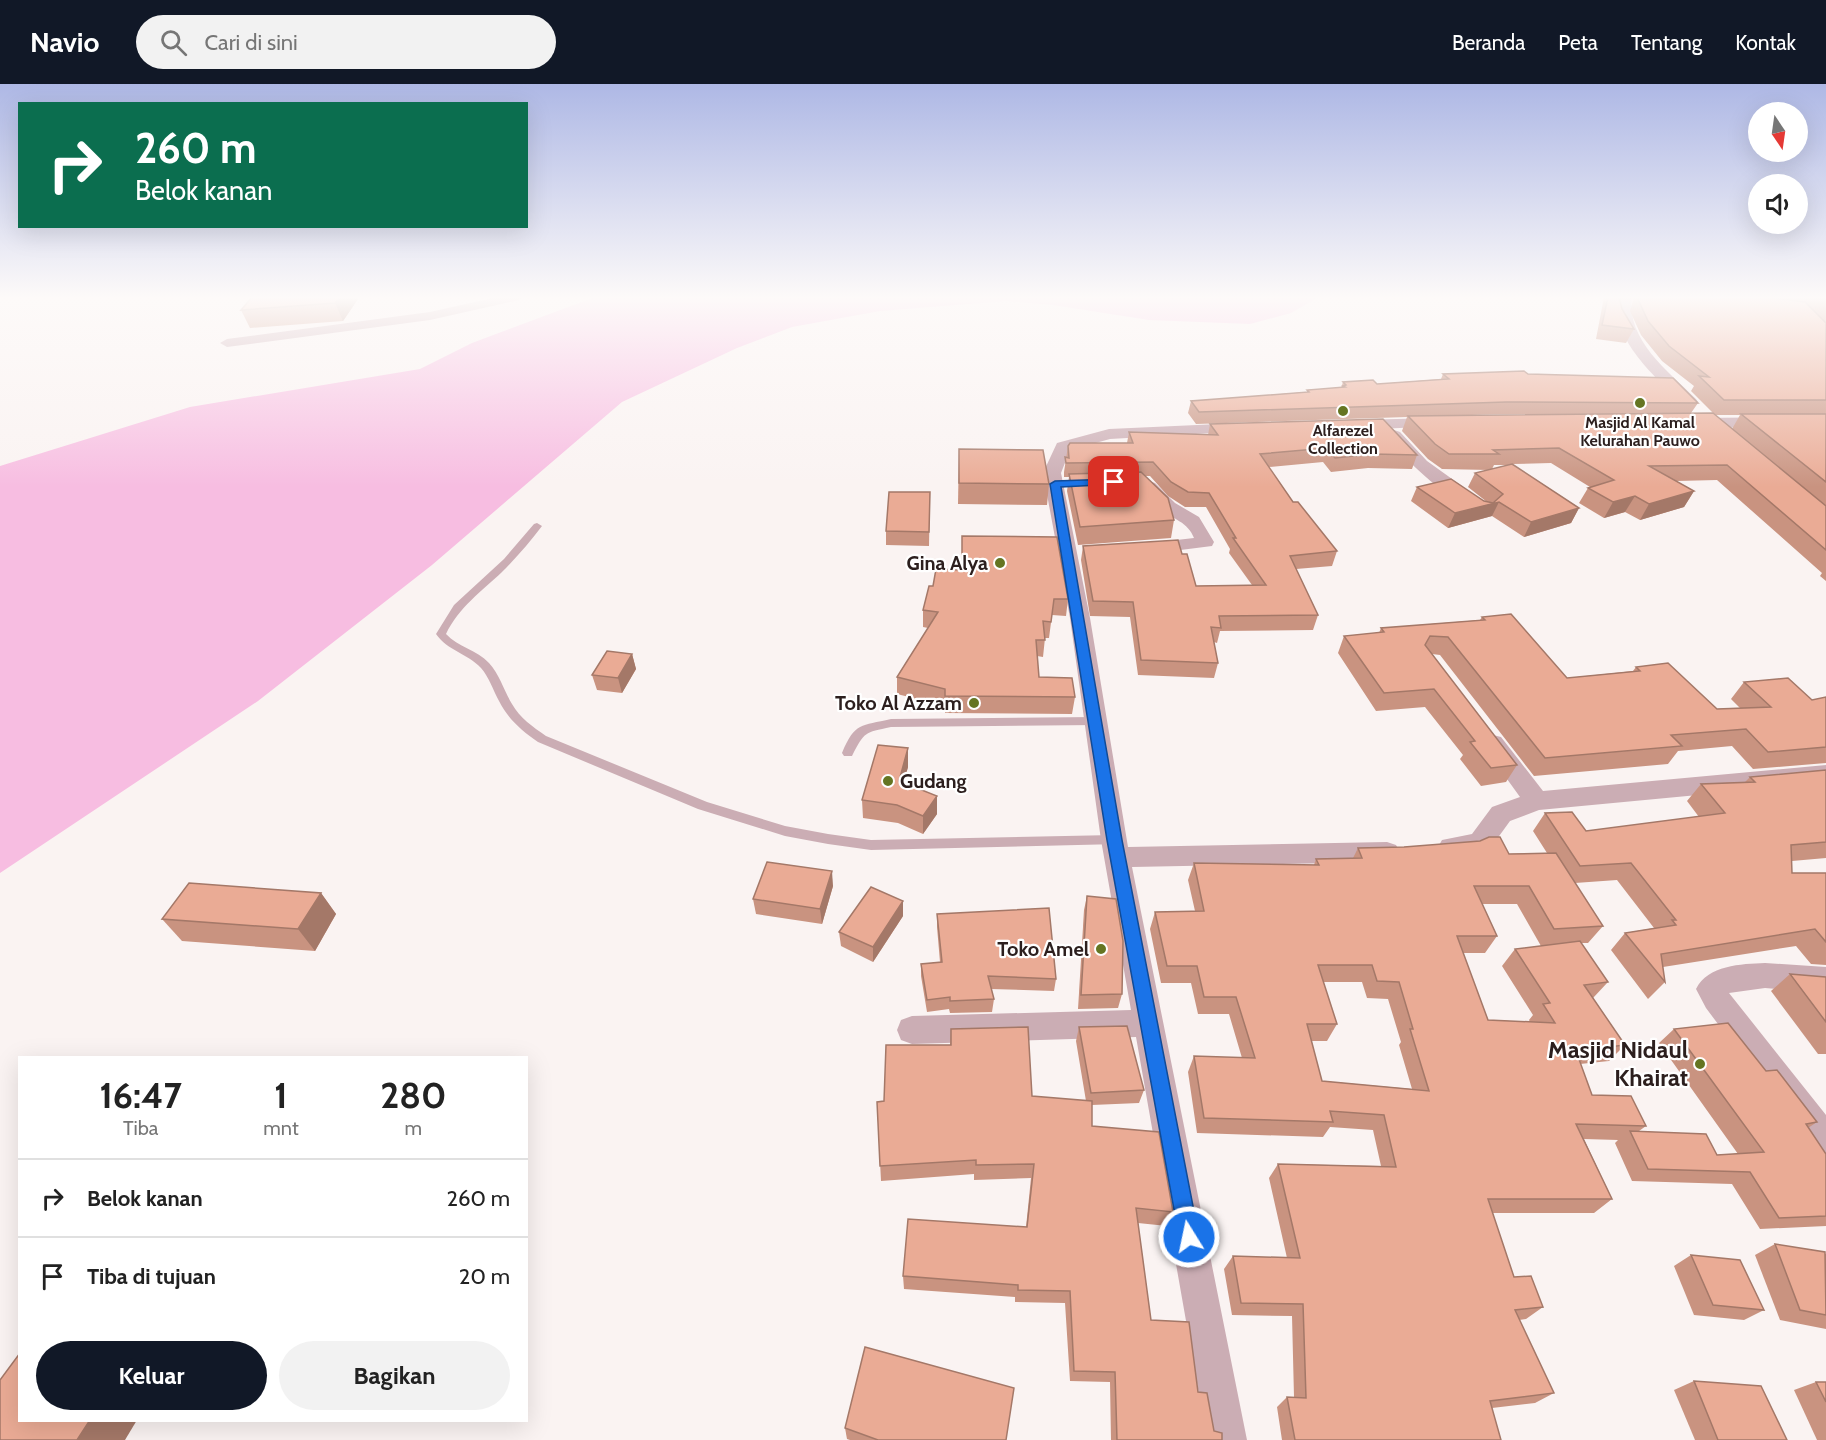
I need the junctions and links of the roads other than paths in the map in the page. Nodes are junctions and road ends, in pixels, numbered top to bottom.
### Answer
1 (1653, 360) edge
2 (1456, 422) edge
3 (1826, 422) edge
4 (1676, 423) edge
5 (1711, 423) junction
6 (1384, 425) junction
7 (1339, 426) edge
8 (1259, 428) edge
9 (1728, 438) edge
10 (1134, 481) edge
11 (1485, 510) edge
12 (537, 526) dead end
13 (1129, 549) edge
14 (1096, 721) junction
15 (1480, 726) edge
16 (848, 753) dead end
17 (1826, 774) edge
18 (1537, 801) junction
19 (1117, 849) junction
20 (1826, 980) edge
21 (1149, 1023) junction
22 (912, 1030) dead end
23 (1826, 1140) edge
24 (1227, 1440) edge

1 - 5 street
2 - 6 street
3 - 5 street
4 - 5 street
5 - 9 street
6 - 7 street
6 - 11 street
8 - 14 street
10 - 13 street
12 - 19 lane
14 - 16 lane
14 - 19 street
15 - 18 street
17 - 18 street
18 - 19 street
19 - 21 street
20 - 23 street
21 - 22 street
21 - 24 street

